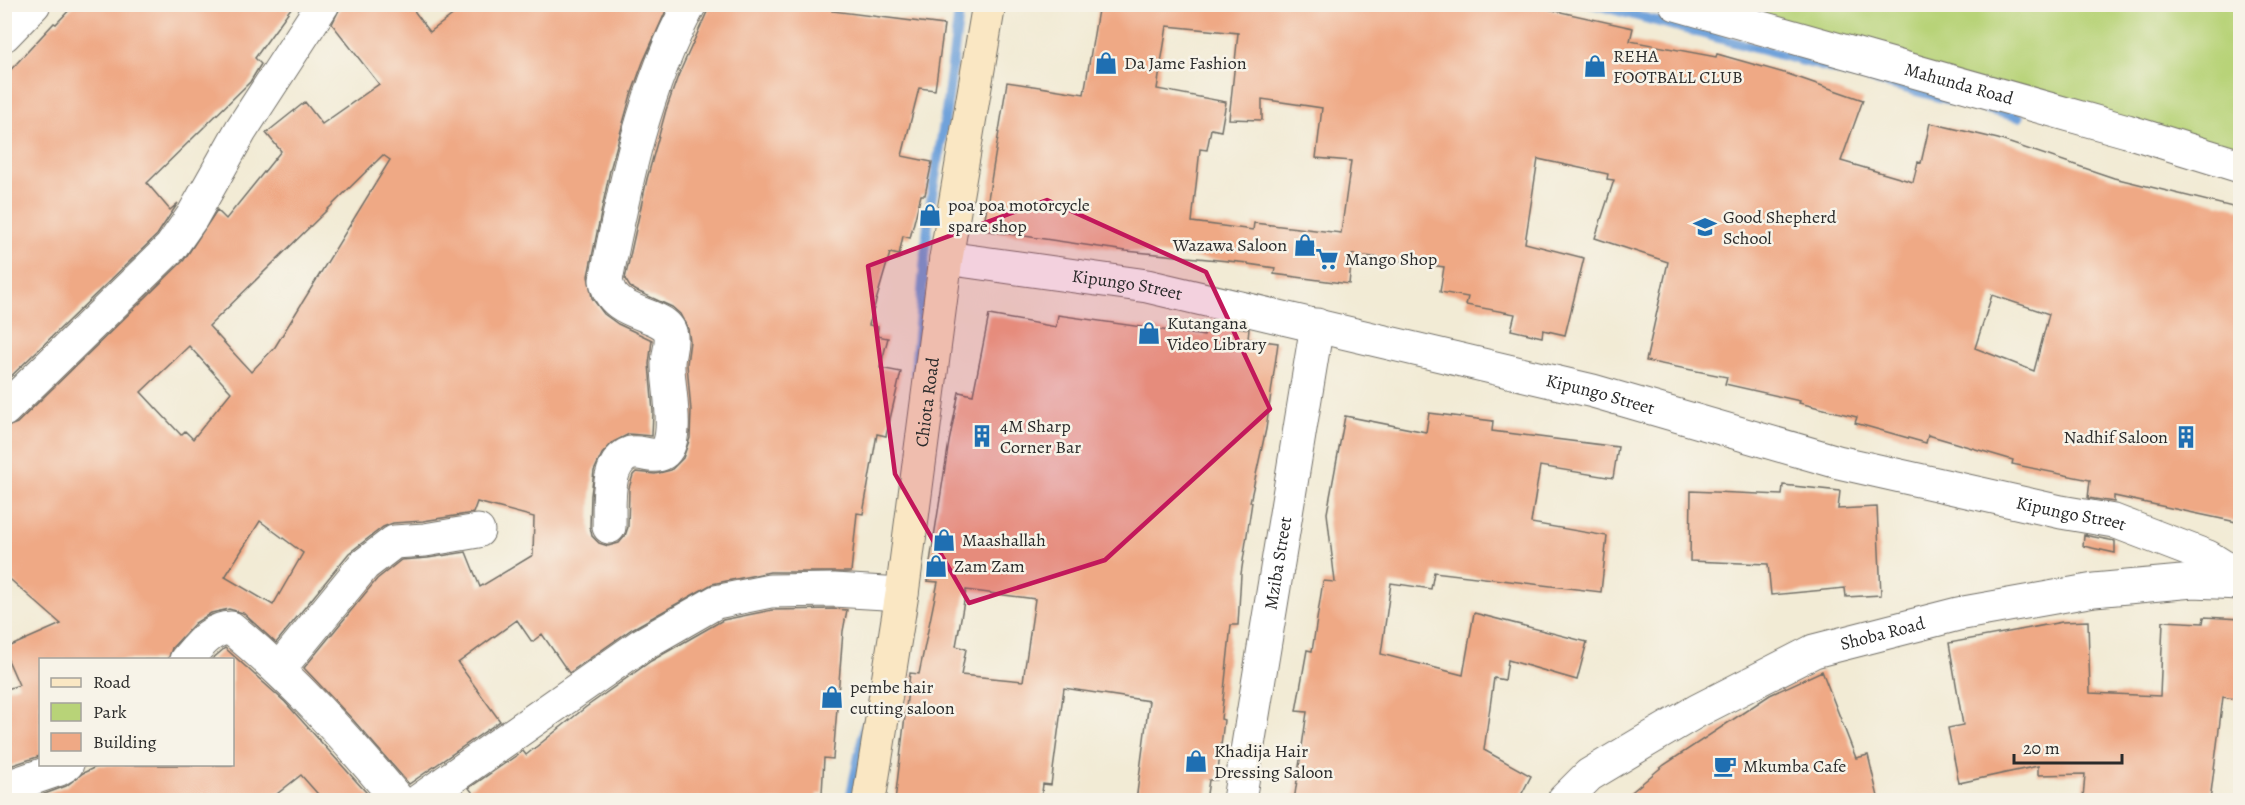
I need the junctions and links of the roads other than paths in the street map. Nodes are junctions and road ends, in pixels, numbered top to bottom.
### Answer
1 (34, 4) edge
2 (323, 4) edge
3 (690, 4) edge
4 (989, 4) edge
5 (1676, 4) edge
6 (4, 35) edge
7 (2241, 166) edge
8 (946, 258) junction
9 (1317, 325) junction
10 (4, 410) edge
11 (609, 527) dead end
12 (478, 531) dead end
13 (2241, 577) edge
14 (2241, 583) edge
15 (902, 594) junction
16 (188, 658) edge
17 (279, 669) junction
18 (65, 766) edge
19 (4, 788) edge
20 (398, 801) edge
21 (420, 801) edge
22 (868, 801) edge
23 (1239, 801) edge
24 (1564, 801) edge

1 - 6 street
2 - 10 street
3 - 11 street
4 - 8 street, Chiota Road
5 - 7 street, Mahunda Road
8 - 9 street, Kipungo Street
8 - 15 street, Chiota Road
9 - 13 street, Kipungo Street
9 - 23 street, Mziba Street
12 - 17 street
14 - 24 street, Shoba Road
15 - 21 street
15 - 22 street, Chiota Road
16 - 17 street
17 - 20 street
18 - 19 street

